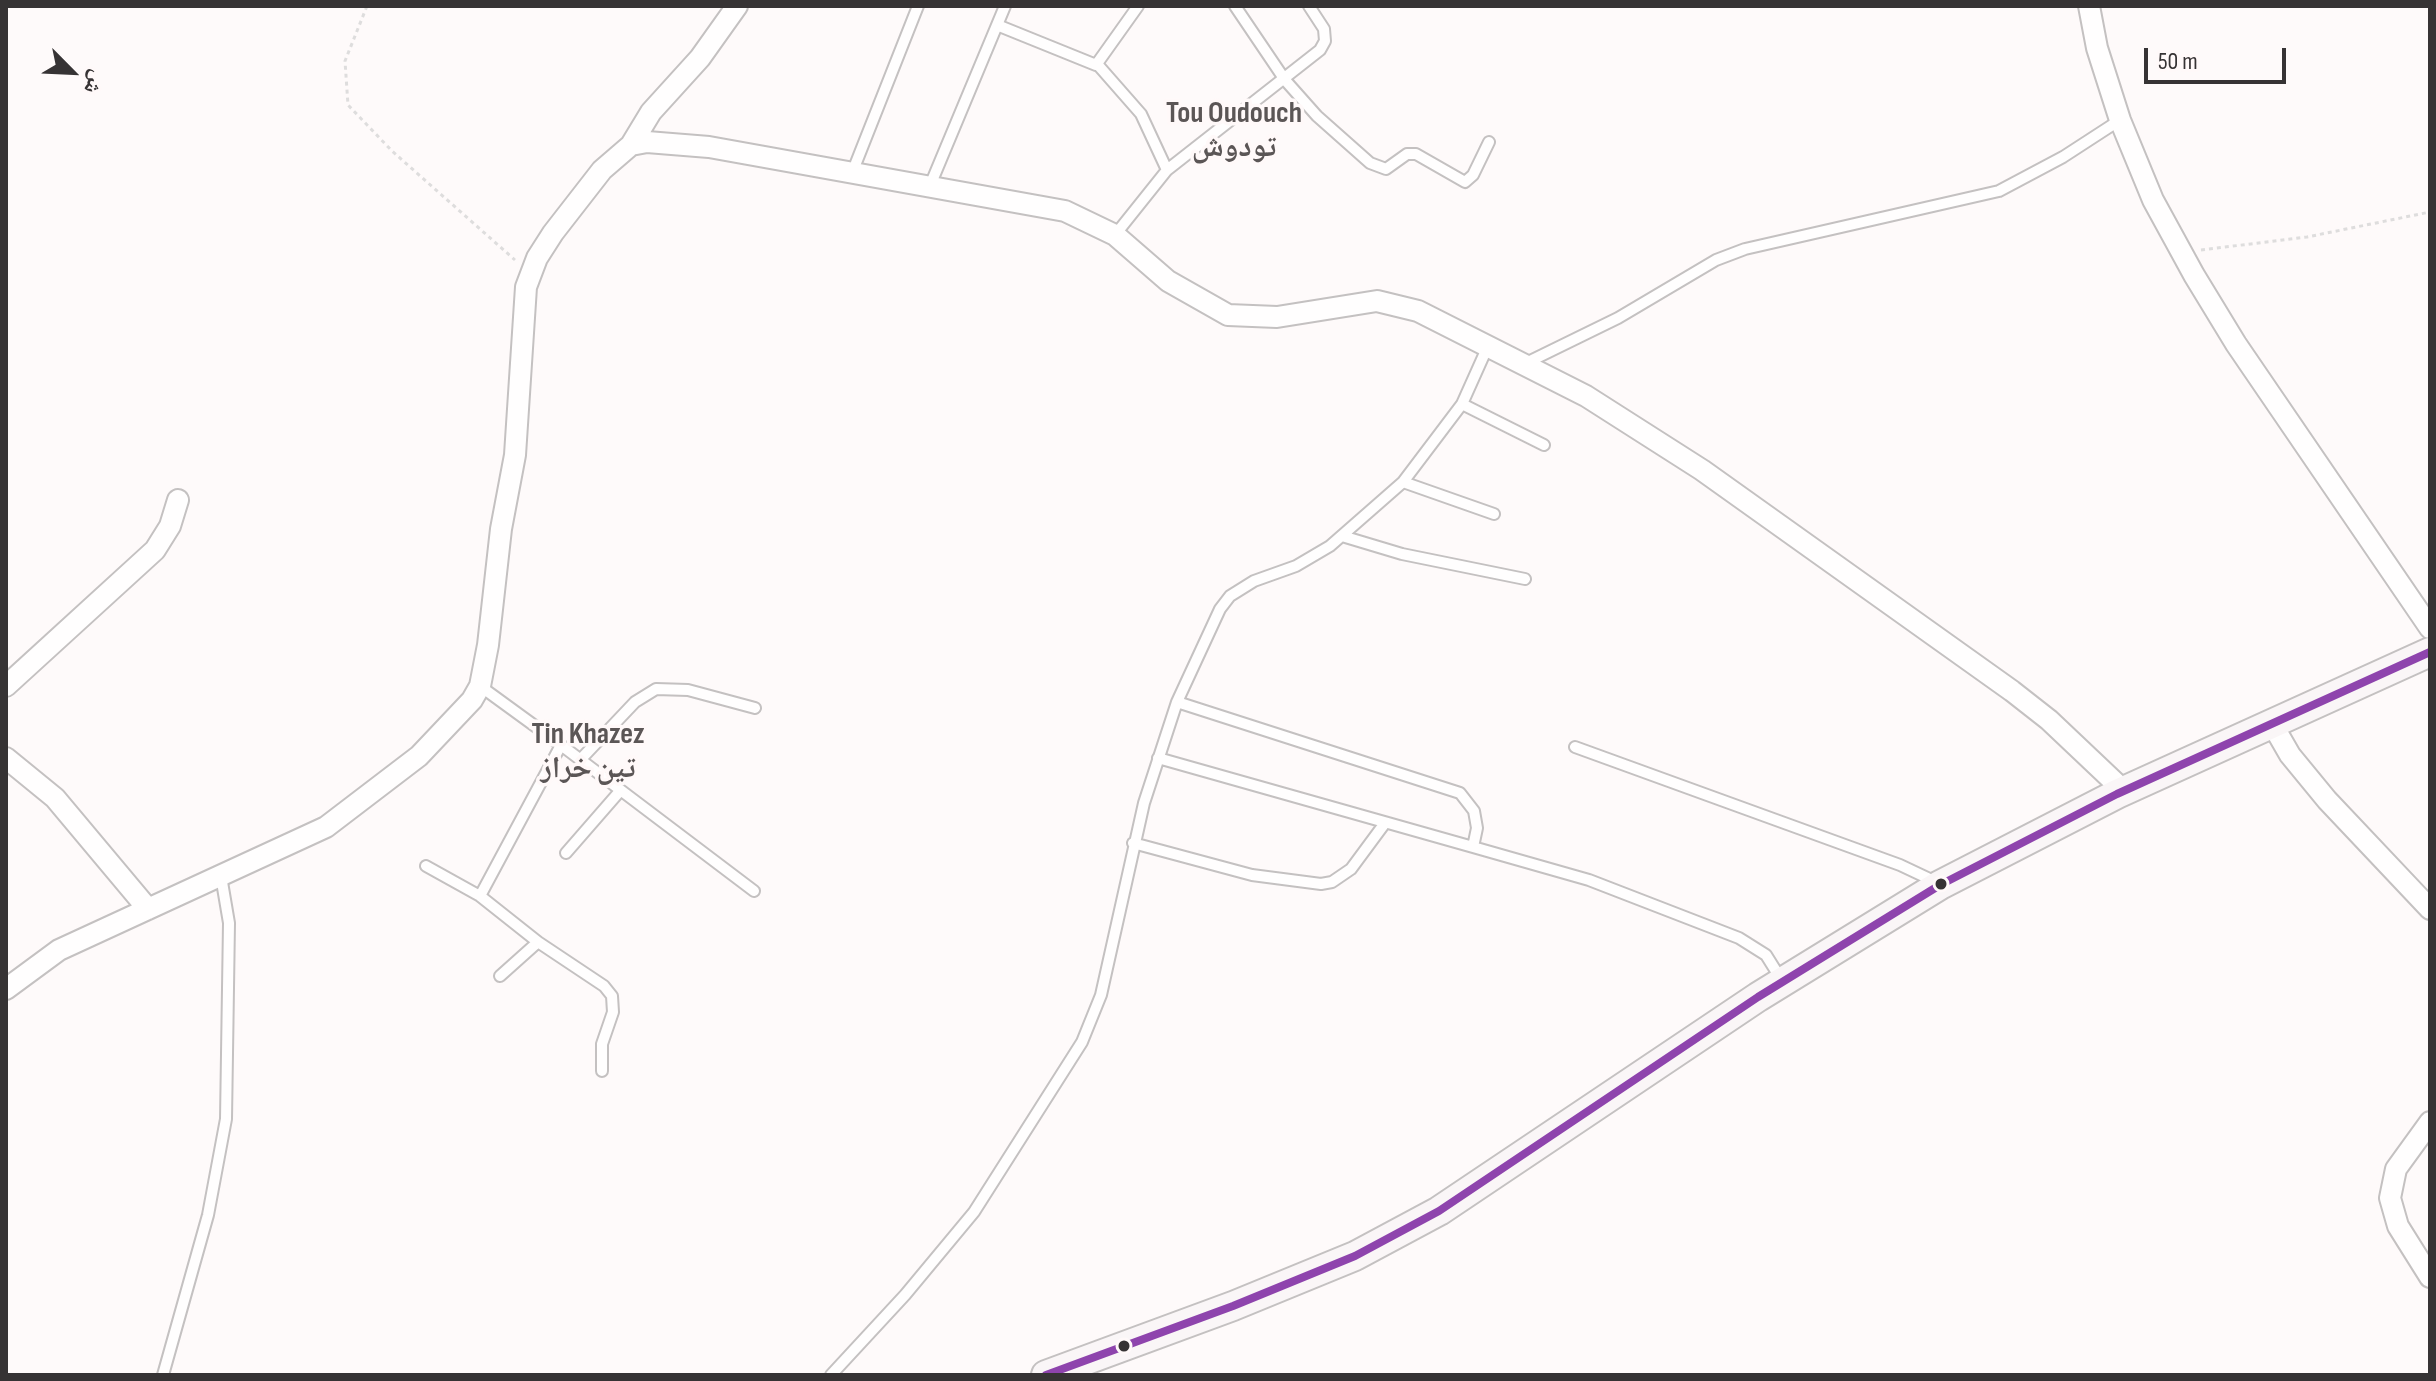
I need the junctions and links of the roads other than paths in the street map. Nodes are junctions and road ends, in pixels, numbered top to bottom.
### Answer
1 (737, 6) edge
2 (918, 6) edge
3 (1005, 6) edge
4 (1138, 6) edge
5 (1235, 6) edge
6 (1309, 6) edge
7 (2089, 6) edge
8 (997, 25) junction
9 (1098, 65) junction
10 (1285, 80) junction
11 (2120, 120) junction
12 (1489, 142) dead end
13 (631, 145) junction
14 (1167, 170) junction
15 (852, 173) junction
16 (929, 188) junction
17 (1115, 235) junction
18 (1488, 344) junction
19 (1526, 363) junction
20 (1462, 404) junction
21 (1544, 445) dead end
22 (1403, 482) junction
23 (178, 500) dead end
24 (1494, 514) dead end
25 (1342, 536) junction
26 (1525, 579) dead end
27 (2430, 628) edge
28 (2430, 652) edge
29 (6, 686) edge
30 (480, 686) junction
31 (1177, 702) junction
32 (755, 708) dead end
33 (2271, 722) junction
34 (561, 745) junction
35 (1575, 747) dead end
36 (6, 758) edge
37 (1158, 758) junction
38 (581, 759) junction
39 (620, 791) junction
40 (2124, 791) junction
41 (1385, 823) junction
42 (1133, 843) junction
43 (1473, 847) junction
44 (566, 853) dead end
45 (426, 866) dead end
46 (221, 876) junction
47 (1940, 885) junction
48 (754, 891) dead end
49 (480, 896) junction
50 (148, 909) junction
51 (2430, 909) edge
52 (538, 942) junction
53 (500, 976) dead end
54 (1783, 984) junction
55 (6, 989) edge
56 (602, 1071) dead end
57 (2430, 1122) edge
58 (2430, 1277) edge
59 (1050, 1374) edge
60 (163, 1375) edge
61 (831, 1375) edge

1 - 13 street
2 - 15 lane
3 - 8 lane
4 - 9 lane
5 - 10 lane
6 - 10 lane
7 - 11 street
8 - 9 lane
8 - 16 lane
9 - 14 lane
10 - 12 lane
10 - 14 lane
11 - 19 lane
11 - 27 street
13 - 15 street
13 - 30 street
14 - 17 lane
15 - 16 street
16 - 17 street
17 - 18 street
18 - 19 street
18 - 20 lane
19 - 40 street
20 - 21 lane
20 - 22 lane
22 - 24 lane
22 - 25 lane
23 - 29 street
25 - 26 lane
25 - 31 lane
28 - 33 main road
30 - 34 lane
30 - 46 street
31 - 37 lane
31 - 43 lane
32 - 38 lane
33 - 40 main road
33 - 51 street
34 - 38 lane
34 - 49 lane
35 - 47 lane
36 - 50 street
37 - 41 lane
37 - 42 lane
38 - 39 lane
39 - 44 lane
39 - 48 lane
40 - 47 main road
41 - 42 lane
41 - 43 lane
42 - 61 lane
43 - 54 lane
45 - 49 lane
46 - 50 street
46 - 60 lane
47 - 54 main road
49 - 52 lane
50 - 55 street
52 - 53 lane
52 - 56 lane
54 - 59 main road
57 - 58 street

